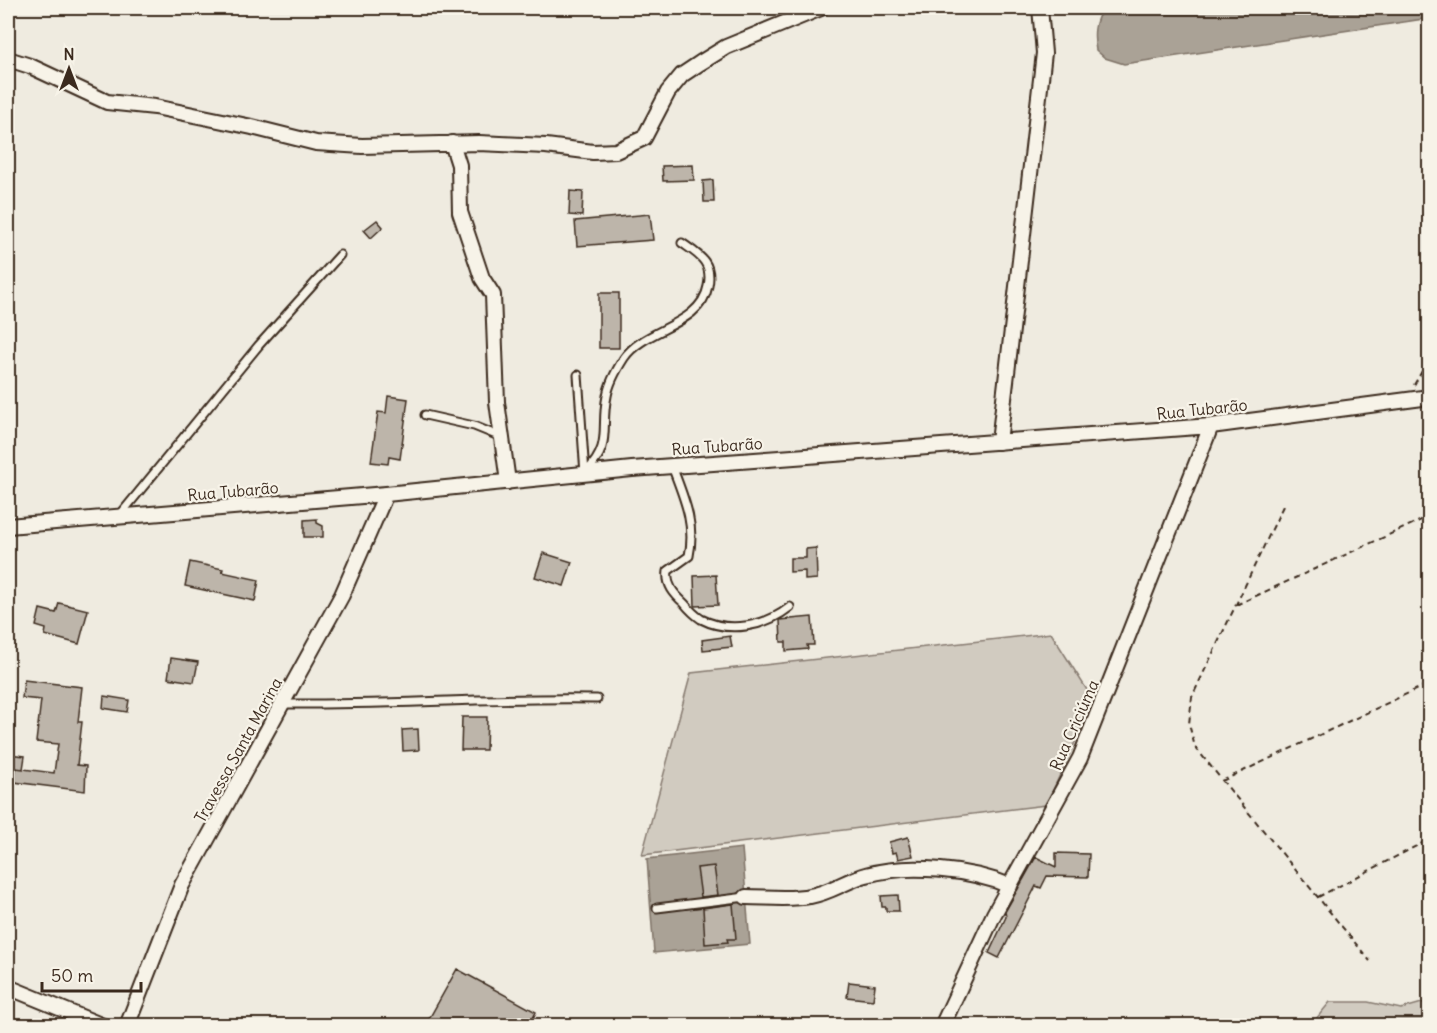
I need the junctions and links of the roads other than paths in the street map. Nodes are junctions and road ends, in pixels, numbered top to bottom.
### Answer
1 (821, 8) edge
2 (1040, 8) edge
3 (8, 59) edge
4 (452, 143) junction
5 (682, 243) dead end
6 (340, 255) dead end
7 (578, 375) dead end
8 (1430, 397) edge
9 (425, 414) dead end
10 (1211, 426) junction
11 (501, 437) junction
12 (999, 442) junction
13 (672, 466) junction
14 (585, 474) junction
15 (508, 482) junction
16 (386, 494) junction
17 (118, 517) junction
18 (8, 526) edge
19 (790, 607) dead end
20 (597, 699) dead end
21 (282, 704) junction
22 (1010, 886) junction
23 (746, 897) joint
24 (657, 908) dead end
25 (8, 987) edge
26 (103, 1026) edge
27 (127, 1026) edge
28 (942, 1026) edge

1 - 4 street
2 - 12 street
3 - 4 street
4 - 11 street
5 - 14 lane
6 - 17 lane
7 - 14 lane
8 - 10 street, Rua Tubarão
9 - 11 lane
10 - 12 street, Rua Tubarão
10 - 22 street, Rua Criciúma
11 - 15 street
12 - 13 street, Rua Tubarão
13 - 14 street, Rua Tubarão
13 - 19 lane
14 - 15 street, Rua Tubarão
15 - 16 street, Rua Tubarão
16 - 17 street, Rua Tubarão
16 - 21 street, Travessa Santa Marina
17 - 18 street, Rua Tubarão
20 - 21 lane
21 - 27 street, Travessa Santa Marina
22 - 23 street
22 - 28 street, Rua Criciúma
23 - 24 lane
25 - 26 street

